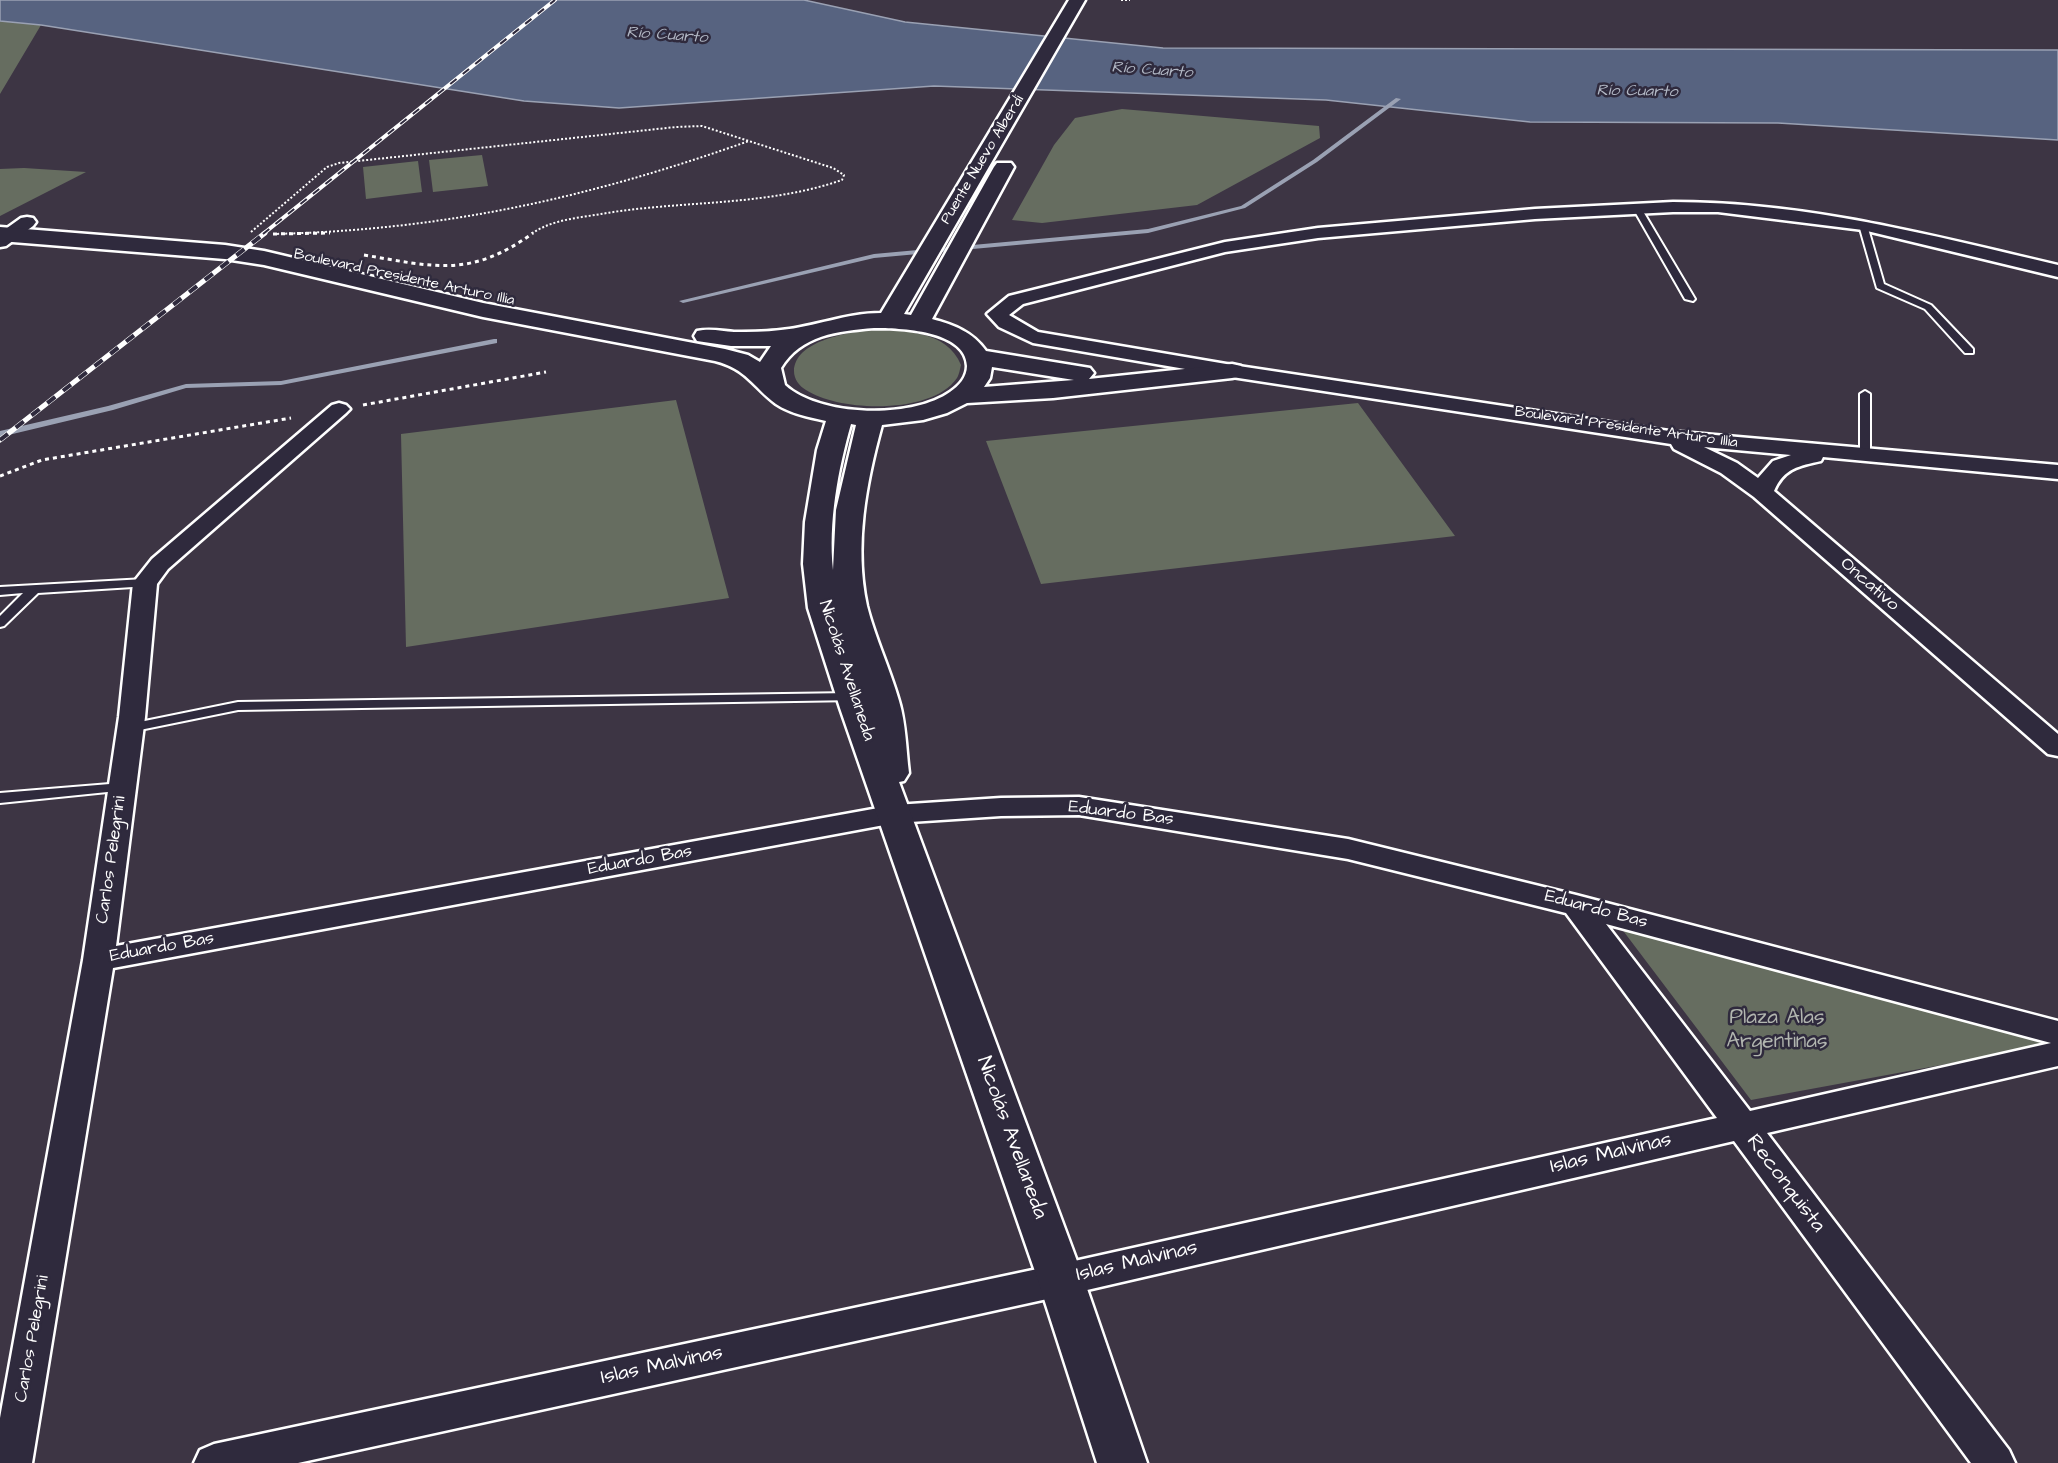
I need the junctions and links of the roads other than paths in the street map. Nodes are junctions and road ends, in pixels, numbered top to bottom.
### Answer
1 (1077, 0) edge
2 (1096, 0) edge
3 (1040, 102) dead end
4 (1011, 154) dead end
5 (1637, 208) junction
6 (1863, 225) junction
7 (10, 232) edge
8 (2058, 272) edge
9 (1690, 299) dead end
10 (889, 320) junction
11 (918, 323) junction
12 (806, 334) junction
13 (1970, 351) dead end
14 (979, 357) junction
15 (1232, 371) junction
16 (773, 388) junction
17 (1865, 394) dead end
18 (961, 396) junction
19 (339, 409) road end
20 (840, 417) junction
21 (872, 419) junction
22 (1670, 437) junction
23 (1819, 454) dead end
24 (1865, 455) junction
25 (2058, 472) edge
26 (1762, 492) junction
27 (145, 584) junction
28 (35, 589) junction
29 (0, 591) edge
30 (0, 623) edge
31 (852, 697) junction
32 (130, 728) junction
33 (2058, 748) edge
34 (122, 787) junction
35 (0, 798) edge
36 (896, 814) junction
37 (1576, 905) junction
38 (99, 960) junction
39 (2058, 1033) edge
40 (2058, 1054) edge
41 (1741, 1125) junction
42 (1061, 1280) junction
43 (12, 1463) edge
44 (214, 1463) edge
45 (1122, 1463) edge
46 (1995, 1463) edge

1 - 10 main road, Puente Nuevo Alberdi
2 - 3 main road, Puente Nuevo Alberdi
4 - 11 main road, Puente Nuevo Alberdi
5 - 6 street
5 - 9 lane
5 - 15 street, Boulevard Presidente Arturo Illia
6 - 8 street
6 - 13 lane
7 - 12 main road, Boulevard Presidente Arturo Illia
7 - 16 main road, Boulevard Presidente Arturo Illia
10 - 11 main road
10 - 12 main road
11 - 14 main road
12 - 16 main road
14 - 15 main road
14 - 18 main road
15 - 18 main road
15 - 22 street, Boulevard Presidente Arturo Illia
16 - 20 main road, Boulevard Presidente Arturo Illia
17 - 24 lane
18 - 21 main road, Boulevard Presidente Arturo Illia
19 - 27 street
20 - 21 main road, Boulevard Presidente Arturo Illia
20 - 31 main road, Nicolás Avellaneda
21 - 36 main road, Nicolás Avellaneda
22 - 24 street, Boulevard Presidente Arturo Illia
22 - 26 street, Oncativo
23 - 26 street
24 - 25 street, Boulevard Presidente Arturo Illia
26 - 33 street, Oncativo
27 - 28 lane
27 - 32 street, Carlos Pelegrini
28 - 29 lane
28 - 30 lane
31 - 32 lane
31 - 36 main road, Nicolás Avellaneda
32 - 34 street, Carlos Pelegrini
34 - 35 lane
34 - 38 street, Carlos Pelegrini
36 - 37 street, Eduardo Bas
36 - 38 street, Eduardo Bas
36 - 42 main road, Nicolás Avellaneda
37 - 39 street, Eduardo Bas
37 - 41 street, Reconquista
38 - 43 street, Carlos Pelegrini
40 - 41 street, Islas Malvinas
41 - 42 street, Islas Malvinas
41 - 46 street, Reconquista
42 - 44 street, Islas Malvinas
42 - 45 main road, Nicolás Avellaneda

